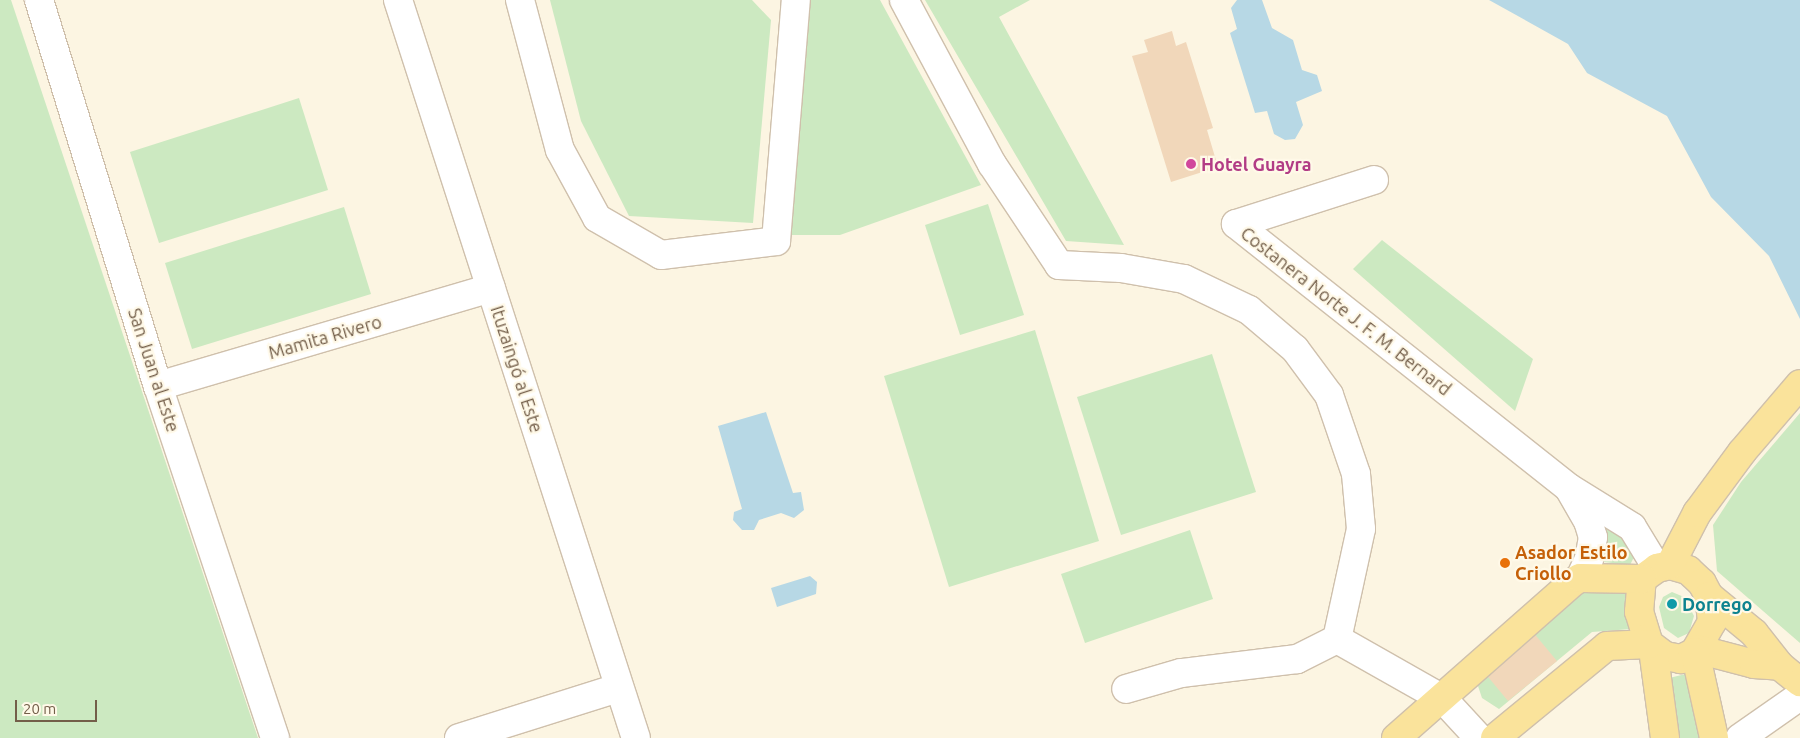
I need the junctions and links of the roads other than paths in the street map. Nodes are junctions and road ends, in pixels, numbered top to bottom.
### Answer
1 (39, 0) edge
2 (398, 0) edge
3 (520, 0) edge
4 (796, 0) edge
5 (904, 0) edge
6 (1374, 180) dead end
7 (491, 288) junction
8 (1800, 384) edge
9 (158, 386) junction
10 (1570, 488) junction
11 (1656, 571) junction
12 (1580, 578) junction
13 (1709, 596) junction
14 (1338, 639) junction
15 (1651, 647) junction
16 (1696, 650) junction
17 (1790, 674) edge
18 (618, 688) junction
19 (1126, 689) dead end
20 (1800, 696) edge
21 (1443, 699) junction
22 (275, 738) edge
23 (459, 738) edge
24 (636, 738) edge
25 (1396, 738) edge
26 (1480, 738) edge
27 (1496, 738) edge
28 (1665, 738) edge
29 (1714, 738) edge
30 (1740, 738) edge

1 - 9 street, San Juan al Este
2 - 7 street, Ituzaingó al Este
3 - 4 street
5 - 14 street
6 - 10 street, Costanera Norte J. F. M. Bernard
7 - 9 street, Mamita Rivero
7 - 18 street, Ituzaingó al Este
8 - 11 main road
9 - 22 street, San Juan al Este
10 - 11 street, Costanera Norte J. F. M. Bernard
10 - 12 street, Costanera Norte J. F. M. Bernard
11 - 12 main road
11 - 13 main road
11 - 15 main road
12 - 21 main road
13 - 16 main road
13 - 17 main road
14 - 19 street
14 - 21 street
15 - 16 main road
15 - 27 main road
15 - 28 main road
16 - 17 main road
16 - 29 main road
18 - 23 street
18 - 24 street, Ituzaingó al Este
20 - 30 street
21 - 25 main road
21 - 26 street

